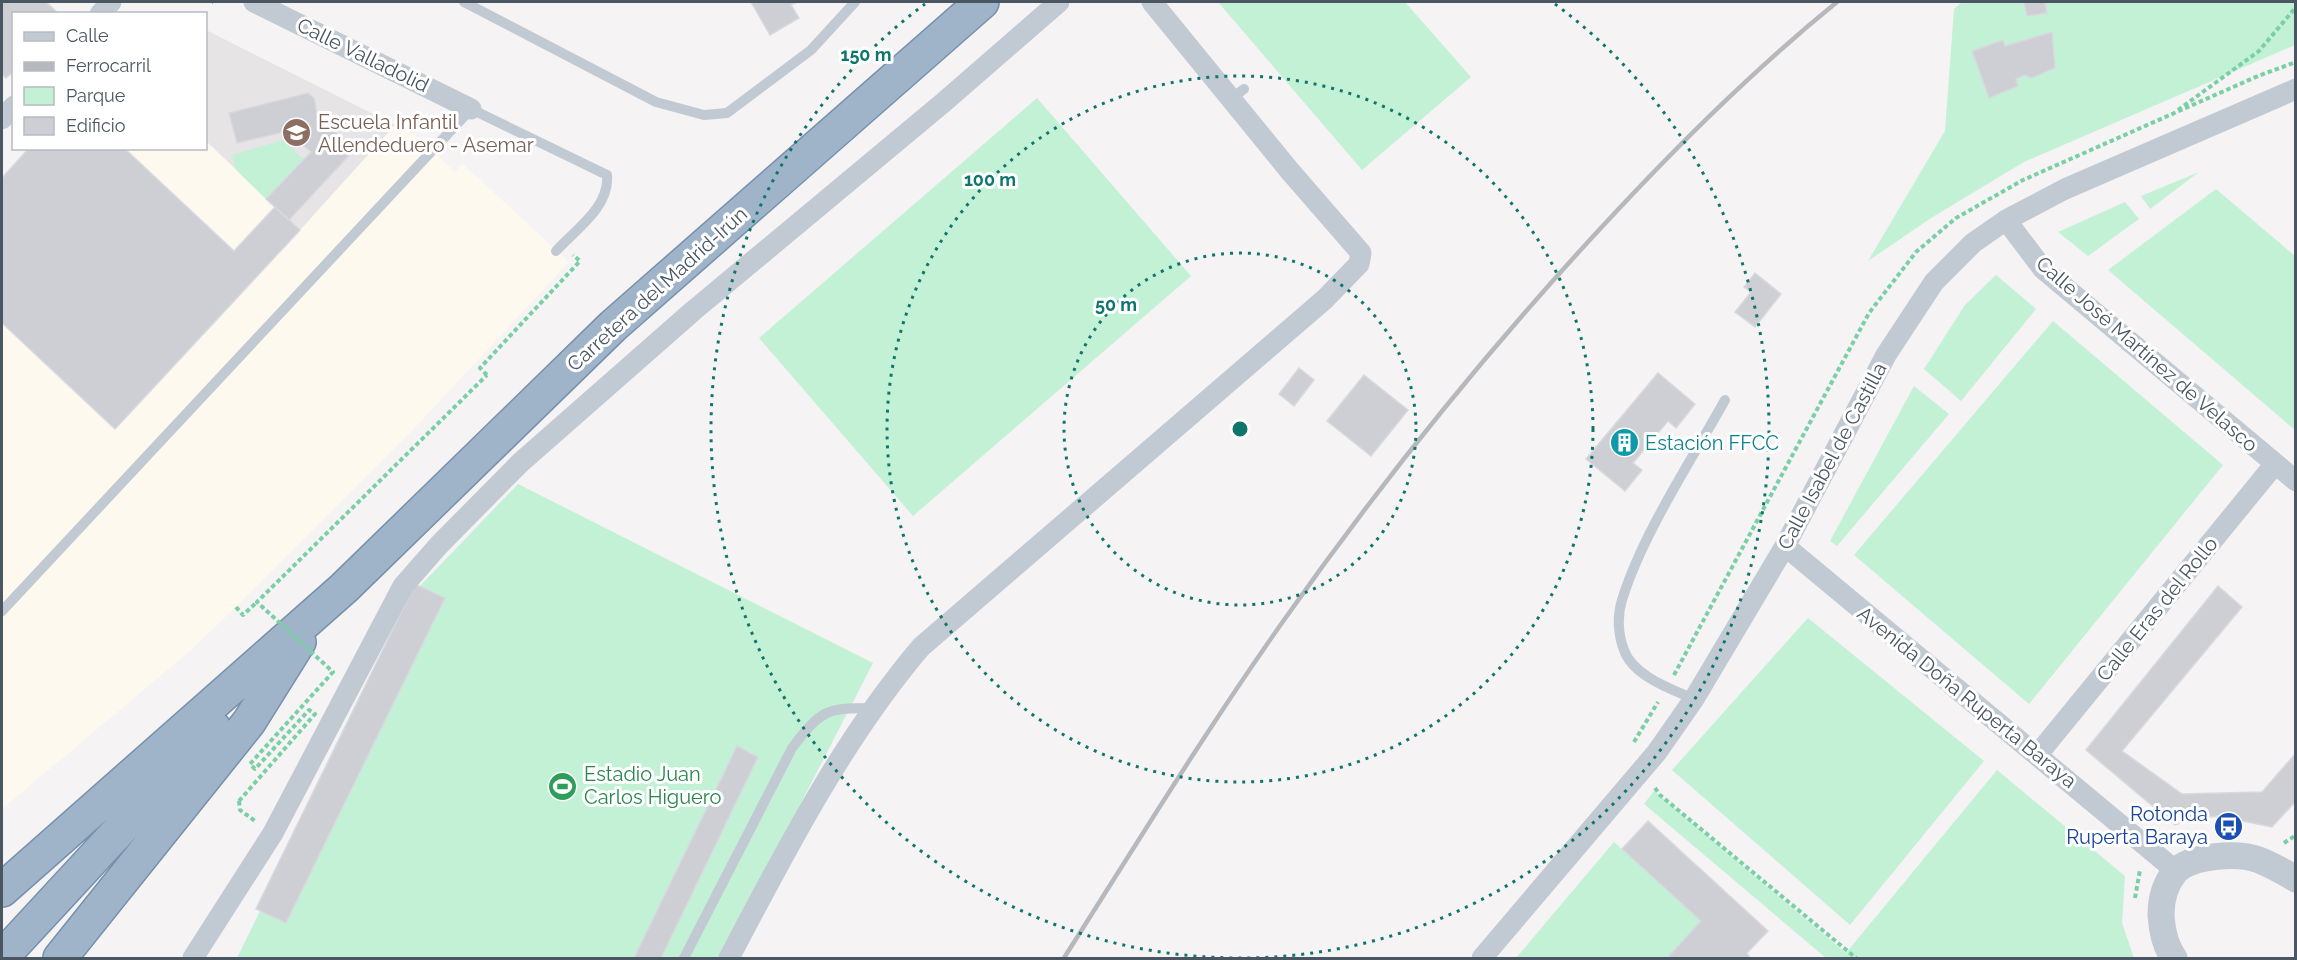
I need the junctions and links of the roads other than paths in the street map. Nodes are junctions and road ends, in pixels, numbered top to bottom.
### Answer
1 (254, 2) edge
2 (464, 2) edge
3 (855, 2) edge
4 (982, 2) edge
5 (1059, 2) edge
6 (1152, 2) edge
7 (2295, 89) edge
8 (471, 109) junction
9 (2006, 220) junction
10 (559, 248) road end
11 (1725, 400) dead end
12 (2276, 464) junction
13 (2295, 481) edge
14 (1785, 546) junction
15 (344, 588) junction
16 (2, 611) edge
17 (309, 626) junction
18 (1694, 699) junction
19 (874, 708) junction
20 (2038, 754) junction
21 (2290, 869) edge
22 (2176, 871) junction
23 (2, 890) edge
24 (2, 957) edge
25 (60, 958) edge
26 (193, 958) edge
27 (684, 958) edge
28 (729, 958) edge
29 (1482, 958) edge
30 (2174, 958) edge

1 - 8 street, Calle Valladolid
2 - 3 lane
4 - 15 highway, Carretera del Madrid-Irún
5 - 26 street
6 - 19 street
7 - 9 street, Calle Isabel de Castilla
8 - 10 lane
8 - 16 lane
9 - 12 street, Calle José Martínez de Velasco
9 - 14 street, Calle Isabel de Castilla
11 - 18 lane
12 - 13 street, Calle José Martínez de Velasco
12 - 20 street, Calle Eras del Rollo
14 - 18 street, Calle Isabel de Castilla
14 - 20 street, Avenida Doña Ruperta Baraya
15 - 17 highway
15 - 23 highway
17 - 24 highway
17 - 25 highway
18 - 29 street, Calle Isabel de Castilla
19 - 27 lane
19 - 28 street
20 - 22 street, Avenida Doña Ruperta Baraya
21 - 22 street
22 - 30 street

